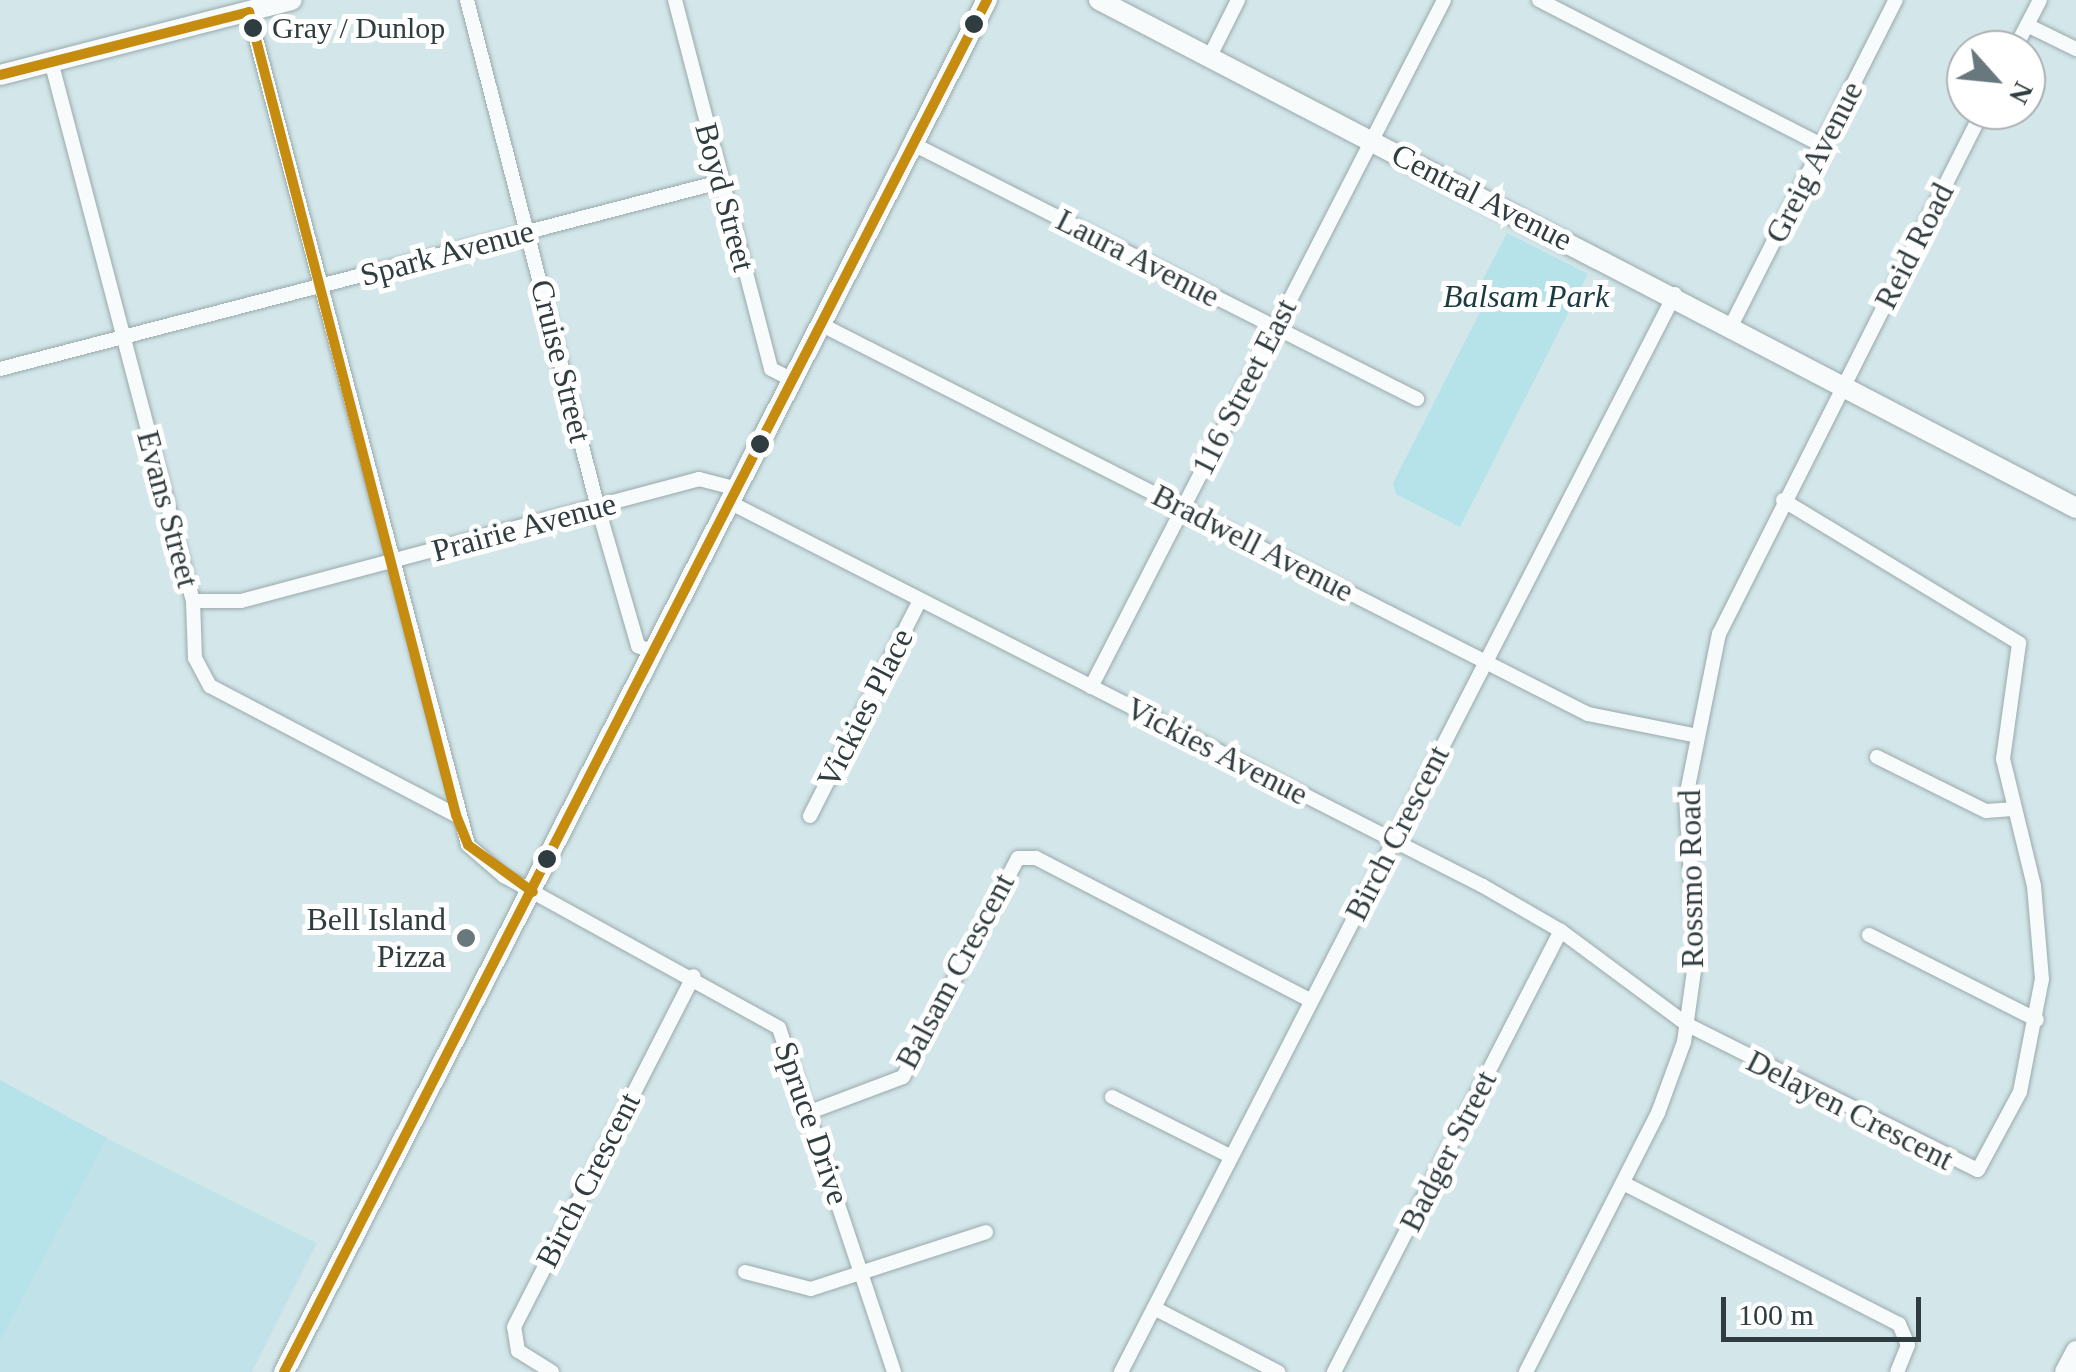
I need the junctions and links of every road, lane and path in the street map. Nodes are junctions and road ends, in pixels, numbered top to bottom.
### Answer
1 (292, 0) edge
2 (467, 0) edge
3 (674, 0) edge
4 (986, 0) edge
5 (1099, 0) edge
6 (1238, 0) edge
7 (1444, 0) edge
8 (1539, 0) edge
9 (1896, 0) edge
10 (2040, 0) edge
11 (249, 12) junction
12 (2026, 25) junction
13 (2024, 30) edge
14 (2076, 50) edge
15 (1209, 58) junction
16 (51, 61) junction
17 (0, 75) edge
18 (1973, 130) edge
19 (1372, 142) junction
20 (912, 144) junction
21 (1822, 145) junction
22 (720, 182) junction
23 (528, 230) junction
24 (320, 287) junction
25 (1675, 294) junction
26 (1732, 324) junction
27 (822, 325) junction
28 (1274, 328) junction
29 (122, 338) junction
30 (0, 369) edge
31 (793, 380) junction
32 (1844, 382) junction
33 (1417, 400) dead end
34 (2026, 475) junction
35 (2076, 492) edge
36 (735, 496) junction
37 (1784, 500) junction
38 (598, 508) junction
39 (1182, 508) junction
40 (2076, 508) edge
41 (392, 561) junction
42 (920, 600) junction
43 (194, 602) junction
44 (655, 653) junction
45 (1484, 660) junction
46 (1091, 687) junction
47 (1693, 735) junction
48 (1877, 756) dead end
49 (2012, 808) junction
50 (456, 815) junction
51 (810, 816) dead end
52 (1392, 839) junction
53 (533, 892) junction
54 (1561, 931) junction
55 (1869, 935) dead end
56 (694, 976) junction
57 (1310, 1000) junction
58 (2036, 1020) junction
59 (1686, 1024) junction
60 (1112, 1097) dead end
61 (810, 1112) junction
62 (1230, 1156) junction
63 (1624, 1184) junction
64 (986, 1232) dead end
65 (745, 1272) dead end
66 (862, 1272) junction
67 (1154, 1308) junction
68 (2076, 1351) edge
69 (284, 1372) edge
70 (552, 1372) edge
71 (894, 1372) edge
72 (1121, 1372) edge
73 (1278, 1372) edge
74 (1334, 1372) edge
75 (1526, 1372) edge
76 (1897, 1372) edge
77 (2065, 1372) edge

1 - 11 street
2 - 23 street, Cruise Street
3 - 22 street, Boyd Street
4 - 20 street
5 - 15 street, Central Avenue
6 - 15 street
7 - 19 street, 116 Street East
8 - 21 street
9 - 21 street, Greig Avenue
10 - 12 street
11 - 16 street
11 - 24 street
12 - 13 street
12 - 14 street
15 - 19 street, Central Avenue
16 - 17 street
16 - 29 street, Evans Street
18 - 32 street, Reid Road
19 - 25 street, Central Avenue
19 - 28 street, 116 Street East
20 - 27 street
20 - 28 street, Laura Avenue
21 - 26 street, Greig Avenue
22 - 23 street, Spark Avenue
22 - 31 street, Boyd Street
23 - 24 street, Spark Avenue
23 - 38 street, Cruise Street
24 - 29 street, Spark Avenue
24 - 41 street
25 - 26 street, Central Avenue
25 - 45 street, Birch Crescent
26 - 32 street, Central Avenue
27 - 31 street
27 - 39 street, Bradwell Avenue
28 - 33 street, Laura Avenue
28 - 39 street, 116 Street East
29 - 30 street, Spark Avenue
29 - 43 street, Evans Street
31 - 36 street
32 - 34 street, Central Avenue
32 - 37 street, Rossmo Road
34 - 35 street, Central Avenue
34 - 40 street, Central Avenue
36 - 38 street, Prairie Avenue
36 - 42 street, Vickies Avenue
36 - 44 street
37 - 47 street, Rossmo Road
37 - 49 street, Delayen Crescent
38 - 41 street, Prairie Avenue
38 - 44 street, Cruise Street
39 - 45 street, Bradwell Avenue
39 - 46 street, 116 Street East
41 - 43 street, Prairie Avenue
41 - 50 street
42 - 46 street, Vickies Avenue
42 - 51 street, Vickies Place
43 - 50 street, Evans Street
44 - 53 street
45 - 47 street, Bradwell Avenue
45 - 52 street, Birch Crescent
46 - 52 street, Vickies Avenue
47 - 59 street, Rossmo Road
48 - 49 street
49 - 58 street, Delayen Crescent
50 - 53 street, Spruce Drive
52 - 54 street, Vickies Avenue
52 - 57 street, Birch Crescent
53 - 56 street, Spruce Drive
53 - 69 street
54 - 59 street, Vickies Avenue
54 - 74 street, Badger Street
55 - 58 street
56 - 61 street, Spruce Drive
56 - 70 street, Birch Crescent
57 - 61 street, Balsam Crescent
57 - 62 street, Birch Crescent
58 - 59 street, Delayen Crescent
59 - 63 street, Rossmo Road
60 - 62 street
61 - 66 street, Spruce Drive
62 - 67 street, Birch Crescent
63 - 75 street, Rossmo Road
63 - 76 street
64 - 66 street
65 - 66 street
66 - 71 street, Spruce Drive
67 - 72 street, Birch Crescent
67 - 73 street
68 - 77 street

